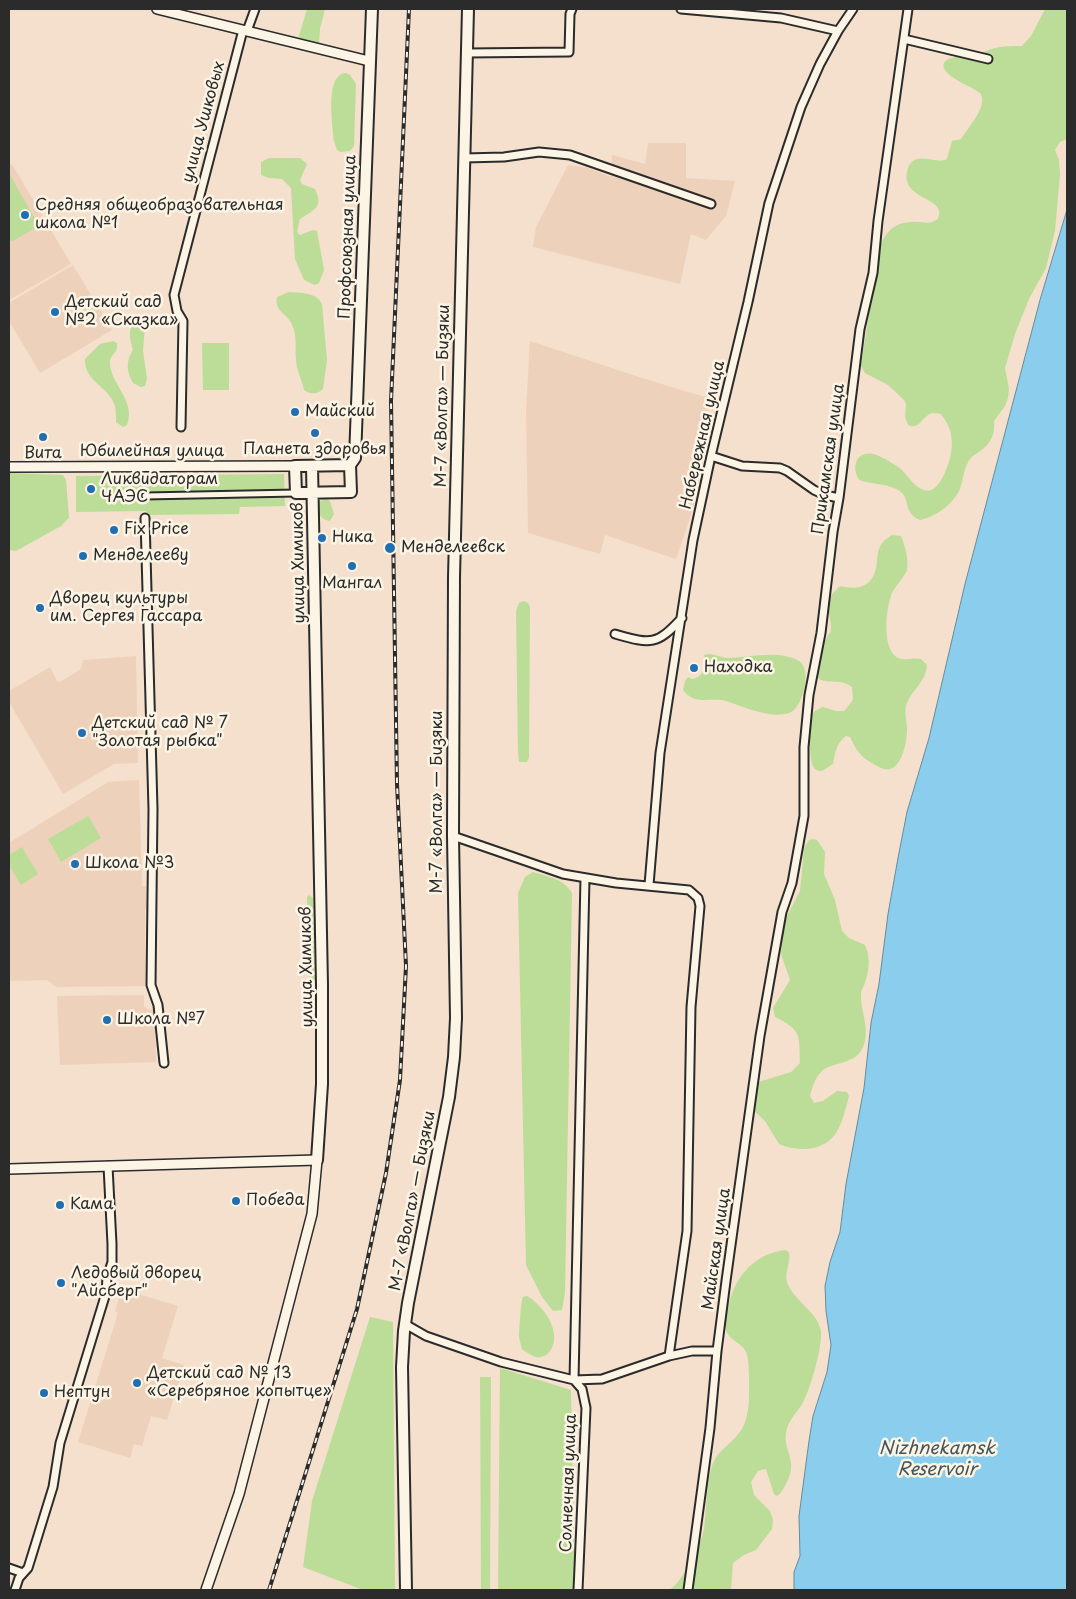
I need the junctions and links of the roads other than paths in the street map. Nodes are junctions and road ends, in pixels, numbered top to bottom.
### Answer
1 (158, 9) edge
2 (255, 9) edge
3 (372, 9) edge
4 (468, 9) edge
5 (572, 9) edge
6 (681, 9) edge
7 (853, 9) edge
8 (908, 9) edge
9 (245, 31) junction
10 (838, 31) junction
11 (904, 39) junction
12 (466, 53) junction
13 (988, 59) dead end
14 (369, 61) junction
15 (464, 158) junction
16 (711, 204) dead end
17 (182, 427) dead end
18 (711, 456) junction
19 (350, 465) junction
20 (295, 466) junction
21 (312, 466) junction
22 (9, 467) edge
23 (313, 492) junction
24 (296, 493) junction
25 (145, 496) dead end
26 (839, 498) junction
27 (145, 518) dead end
28 (682, 618) junction
29 (615, 634) dead end
30 (453, 836) junction
31 (585, 878) junction
32 (649, 885) junction
33 (782, 912) joint
34 (164, 1063) dead end
35 (317, 1160) junction
36 (108, 1166) junction
37 (9, 1169) edge
38 (405, 1324) junction
39 (717, 1352) junction
40 (669, 1356) junction
41 (574, 1380) junction
42 (9, 1568) edge
43 (22, 1573) junction
44 (14, 1590) edge
45 (206, 1590) edge
46 (406, 1590) edge
47 (578, 1590) edge
48 (688, 1590) edge

1 - 9 street
2 - 9 street, улица Ушковых
3 - 14 main road, Профсоюзная улица
4 - 12 main road, М-7 «Волга» — Бизяки
5 - 12 street
6 - 10 street
7 - 10 street, Набережная улица
8 - 11 street, Прикамская улица
9 - 14 street
9 - 17 street, улица Ушковых
10 - 18 street, Набережная улица
11 - 13 street
11 - 26 street, Прикамская улица
12 - 15 main road, М-7 «Волга» — Бизяки
14 - 19 main road, Профсоюзная улица
15 - 16 street
15 - 30 main road, М-7 «Волга» — Бизяки
18 - 26 street
18 - 28 street, Набережная улица
19 - 21 main road
19 - 23 main road, Профсоюзная улица
20 - 21 main road
20 - 22 street, Юбилейная улица
20 - 24 main road
21 - 23 main road, улица Химиков
23 - 24 main road
23 - 35 main road, улица Химиков
24 - 25 street
26 - 33 street, Прикамская улица
27 - 34 street
28 - 29 street
28 - 32 street, Набережная улица
30 - 31 street
30 - 38 main road, М-7 «Волга» — Бизяки
31 - 32 street
31 - 41 street
32 - 40 street
33 - 39 street, Майская улица
35 - 36 street
35 - 45 street
36 - 37 street
36 - 43 street
38 - 41 street
38 - 46 main road, М-7 «Волга» — Бизяки
39 - 40 street
39 - 48 street, Майская улица
40 - 41 street
41 - 47 street, Солнечная улица
42 - 43 street
43 - 44 street

